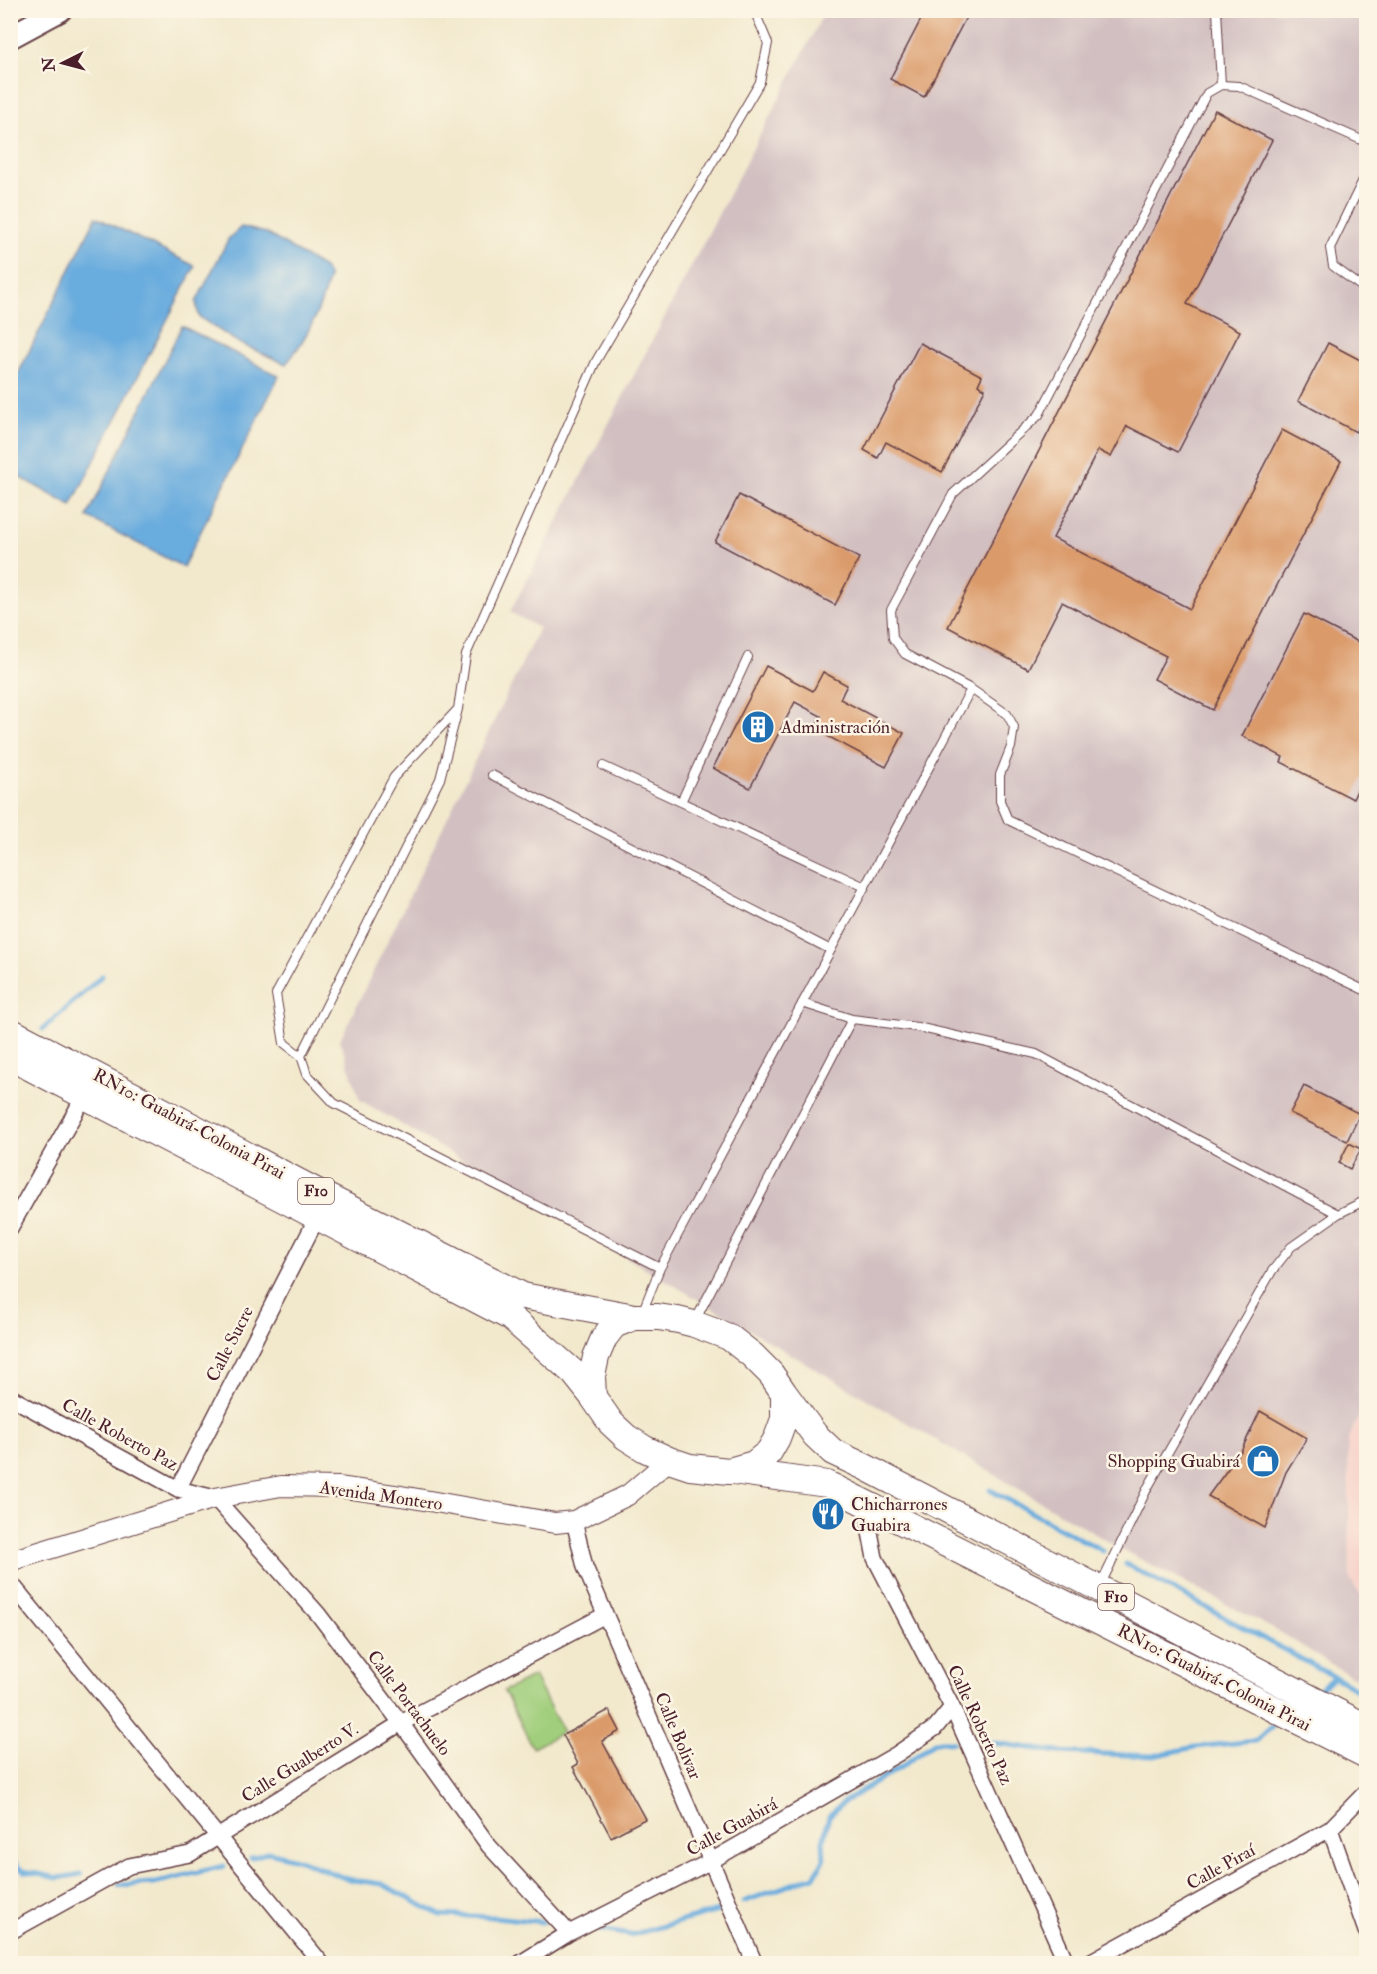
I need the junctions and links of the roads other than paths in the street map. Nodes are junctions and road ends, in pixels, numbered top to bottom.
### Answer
1 (60, 10) edge
2 (754, 10) edge
3 (1217, 10) edge
4 (10, 37) edge
5 (1221, 85) junction
6 (1366, 142) edge
7 (1366, 174) edge
8 (1366, 290) edge
9 (748, 657) dead end
10 (971, 689) junction
11 (458, 709) junction
12 (603, 766) dead end
13 (492, 775) dead end
14 (681, 802) junction
15 (865, 887) junction
16 (831, 950) junction
17 (1366, 991) edge
18 (802, 1003) junction
19 (852, 1019) junction
20 (10, 1031) edge
21 (301, 1056) junction
22 (10, 1057) edge
23 (85, 1095) junction
24 (1366, 1200) edge
25 (1338, 1214) junction
26 (318, 1216) junction
27 (10, 1228) edge
28 (660, 1268) junction
29 (637, 1317) junction
30 (694, 1324) junction
31 (784, 1393) junction
32 (10, 1397) edge
33 (593, 1397) junction
34 (669, 1460) junction
35 (729, 1471) junction
36 (178, 1489) junction
37 (214, 1498) junction
38 (864, 1501) junction
39 (574, 1521) junction
40 (10, 1561) edge
41 (10, 1582) edge
42 (1099, 1588) junction
43 (605, 1615) junction
44 (952, 1707) junction
45 (401, 1723) junction
46 (1366, 1727) edge
47 (1366, 1755) edge
48 (1366, 1792) edge
49 (1330, 1829) junction
50 (218, 1837) junction
51 (711, 1862) junction
52 (1366, 1931) edge
53 (10, 1932) edge
54 (569, 1933) junction
55 (322, 1964) edge
56 (519, 1964) edge
57 (755, 1964) edge
58 (1067, 1964) edge
59 (1086, 1964) edge

1 - 4 main road
2 - 11 lane
3 - 5 lane
5 - 6 lane
5 - 10 lane
7 - 8 lane
9 - 14 lane
10 - 15 lane
10 - 17 lane
11 - 21 lane
11 - 21 lane
12 - 14 lane
13 - 16 lane
14 - 15 lane
15 - 16 lane
16 - 18 lane
18 - 19 lane
18 - 28 lane
19 - 25 lane
19 - 30 lane
20 - 29 highway, RN10: Guabirá-Colonia Pirai / F10
21 - 28 lane
22 - 23 highway, RN10: Guabirá-Colonia Pirai / F10
23 - 26 highway, RN10: Guabirá-Colonia Pirai / F10
23 - 27 street
24 - 25 lane
25 - 42 lane
26 - 33 highway, RN10: Guabirá-Colonia Pirai / F10
26 - 36 street, Calle Sucre
28 - 29 lane
29 - 30 highway, F10
29 - 33 highway
30 - 31 highway, F10
31 - 35 highway, F10
31 - 42 highway, RN10: Guabirá-Colonia Pirai / F10
32 - 36 street, Calle Roberto Paz
33 - 34 highway, F10
34 - 35 highway, F10
34 - 39 street, Avenida Montero
35 - 38 highway, RN10: Guabirá-Colonia Pirai / F10
36 - 37 street, Calle Roberto Paz
37 - 39 street, Avenida Montero
37 - 40 street, Avenida Montero
37 - 45 street, Calle Portachuelo
38 - 44 street, Calle Roberto Paz
38 - 47 highway, RN10: Guabirá-Colonia Pirai / F10
39 - 43 street, Calle Bolivar
41 - 50 street
42 - 46 highway, RN10: Guabirá-Colonia Pirai / F10
43 - 45 street, Calle Gualberto V.
43 - 51 street, Calle Bolivar
44 - 51 street, Calle Guabirá
44 - 58 street, Calle Roberto Paz
45 - 50 street, Calle Gualberto V.
45 - 54 street, Calle Portachuelo
48 - 49 street, Calle Piraí
49 - 52 street
49 - 59 street, Calle Piraí
50 - 53 street, Calle Gualberto V.
50 - 55 street
51 - 54 street, Calle Guabirá
51 - 57 street, Calle Bolivar
54 - 56 street, Calle Guabirá

